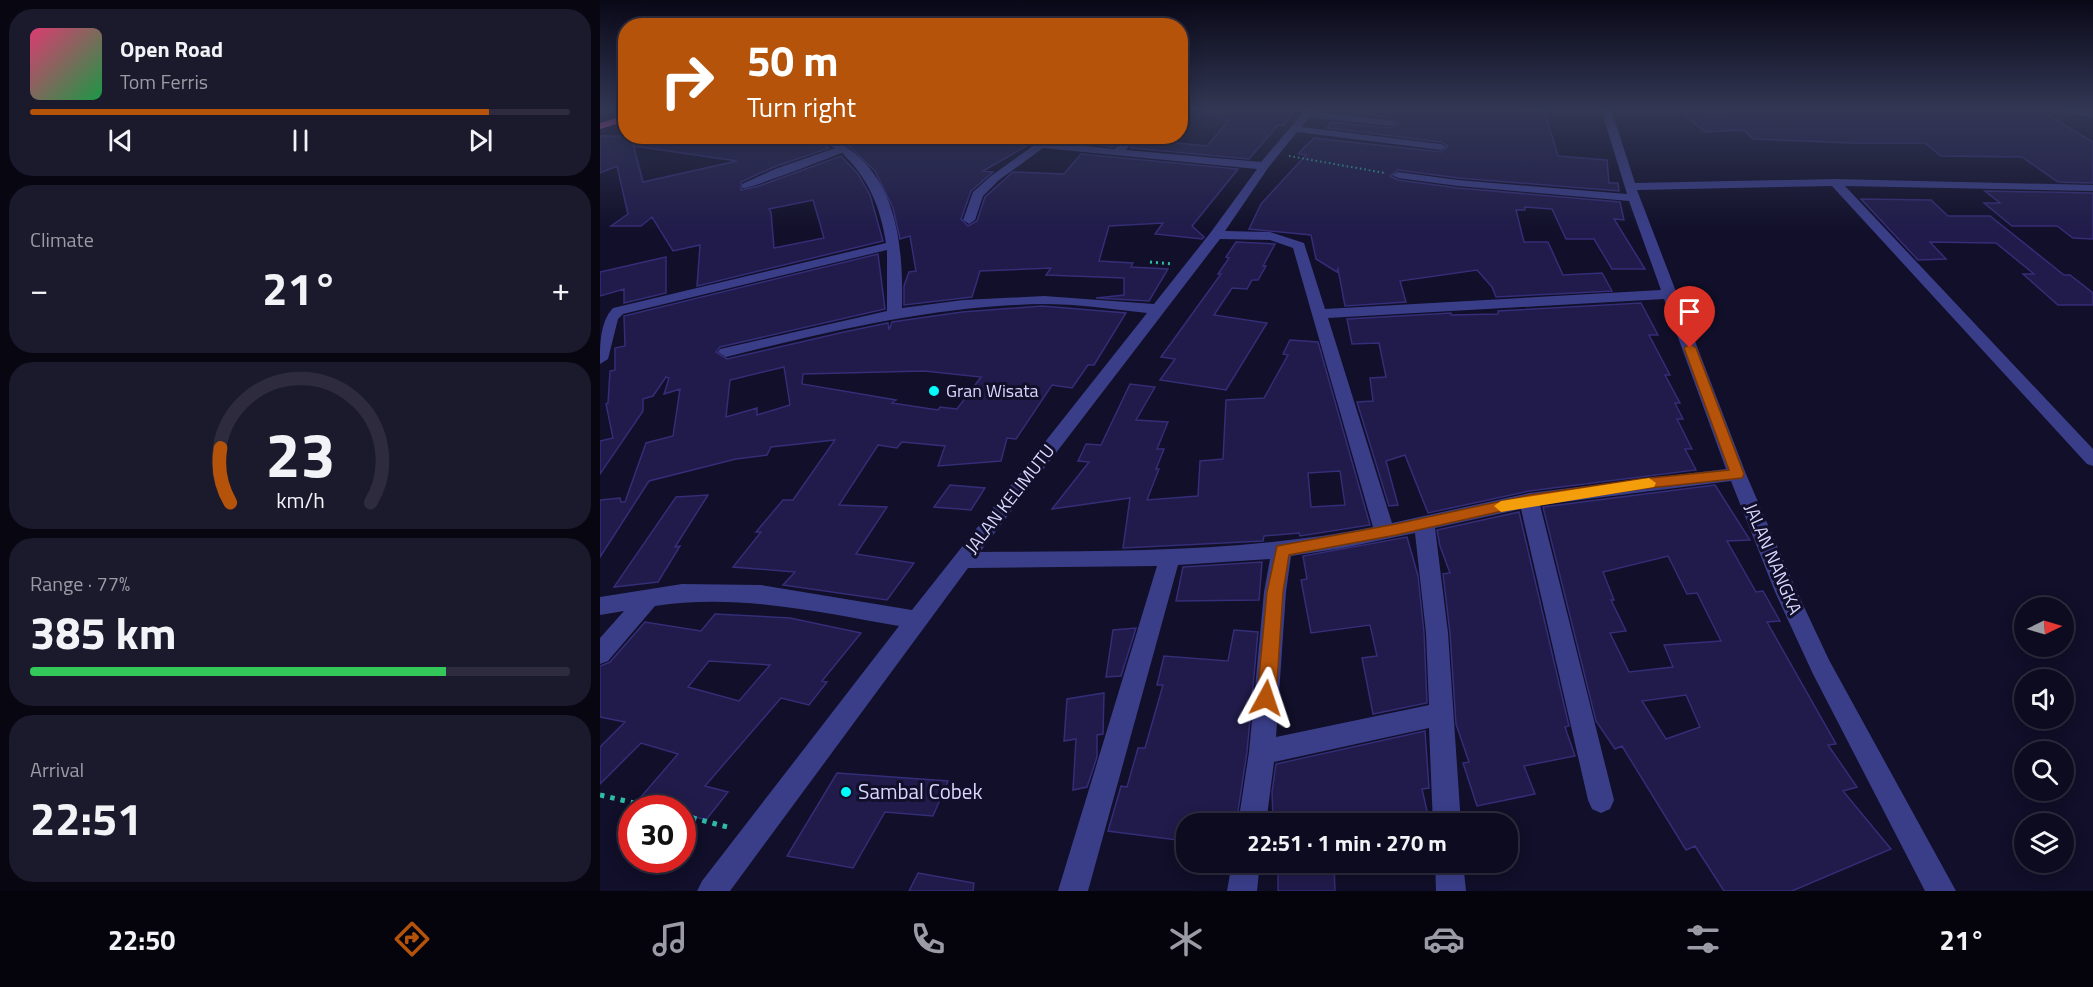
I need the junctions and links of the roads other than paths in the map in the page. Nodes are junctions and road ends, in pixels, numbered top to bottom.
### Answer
1 (839, 151) edge
2 (846, 151) edge
3 (1031, 151) edge
4 (1101, 151) edge
5 (1118, 151) edge
6 (1277, 151) edge
7 (1619, 151) edge
8 (1115, 153) junction
9 (1269, 160) junction
10 (1398, 175) road end
11 (1835, 182) junction
12 (746, 186) dead end
13 (2093, 188) edge
14 (1633, 193) junction
15 (969, 220) dead end
16 (1216, 235) junction
17 (892, 245) junction
18 (1671, 294) junction
19 (1157, 309) junction
20 (894, 314) junction
21 (1320, 314) junction
22 (726, 352) dead end
23 (600, 359) edge
24 (2093, 460) edge
25 (1737, 474) junction
26 (1529, 500) junction
27 (1424, 523) junction
28 (1385, 532) junction
29 (1282, 550) junction
30 (1170, 558) junction
31 (962, 560) junction
32 (649, 598) junction
33 (600, 606) edge
34 (917, 620) junction
35 (600, 654) edge
36 (1441, 714) junction
37 (1262, 752) junction
38 (1601, 800) dead end
39 (1254, 813) edge
40 (1446, 813) edge
41 (1244, 873) edge
42 (1450, 873) edge
43 (712, 891) edge
44 (1073, 891) edge
45 (1242, 891) edge
46 (1451, 891) edge
47 (1941, 891) edge

1 - 12 street
2 - 17 street
3 - 15 street
4 - 8 street
5 - 8 street
6 - 9 street, JALAN KELIMUTU
7 - 14 street, JALAN NANGKA
8 - 9 street
9 - 16 street, JALAN KELIMUTU
10 - 14 street
11 - 13 street
11 - 14 street
11 - 24 street
14 - 18 street, JALAN NANGKA
16 - 19 street, JALAN KELIMUTU
16 - 21 street
17 - 20 street
17 - 23 street
18 - 21 street
18 - 25 street, JALAN NANGKA
19 - 20 street
19 - 31 street, JALAN KELIMUTU
20 - 22 street
21 - 28 street
25 - 26 street
25 - 47 street, JALAN NANGKA
26 - 27 street
26 - 38 street
27 - 28 street
27 - 36 street
28 - 29 street
29 - 30 street
29 - 37 street
30 - 31 street
30 - 44 street
31 - 34 street, JALAN KELIMUTU
32 - 33 street
32 - 34 street
32 - 35 street
34 - 43 street, JALAN KELIMUTU
36 - 37 street
36 - 40 street
37 - 39 street
41 - 45 street
42 - 46 street

